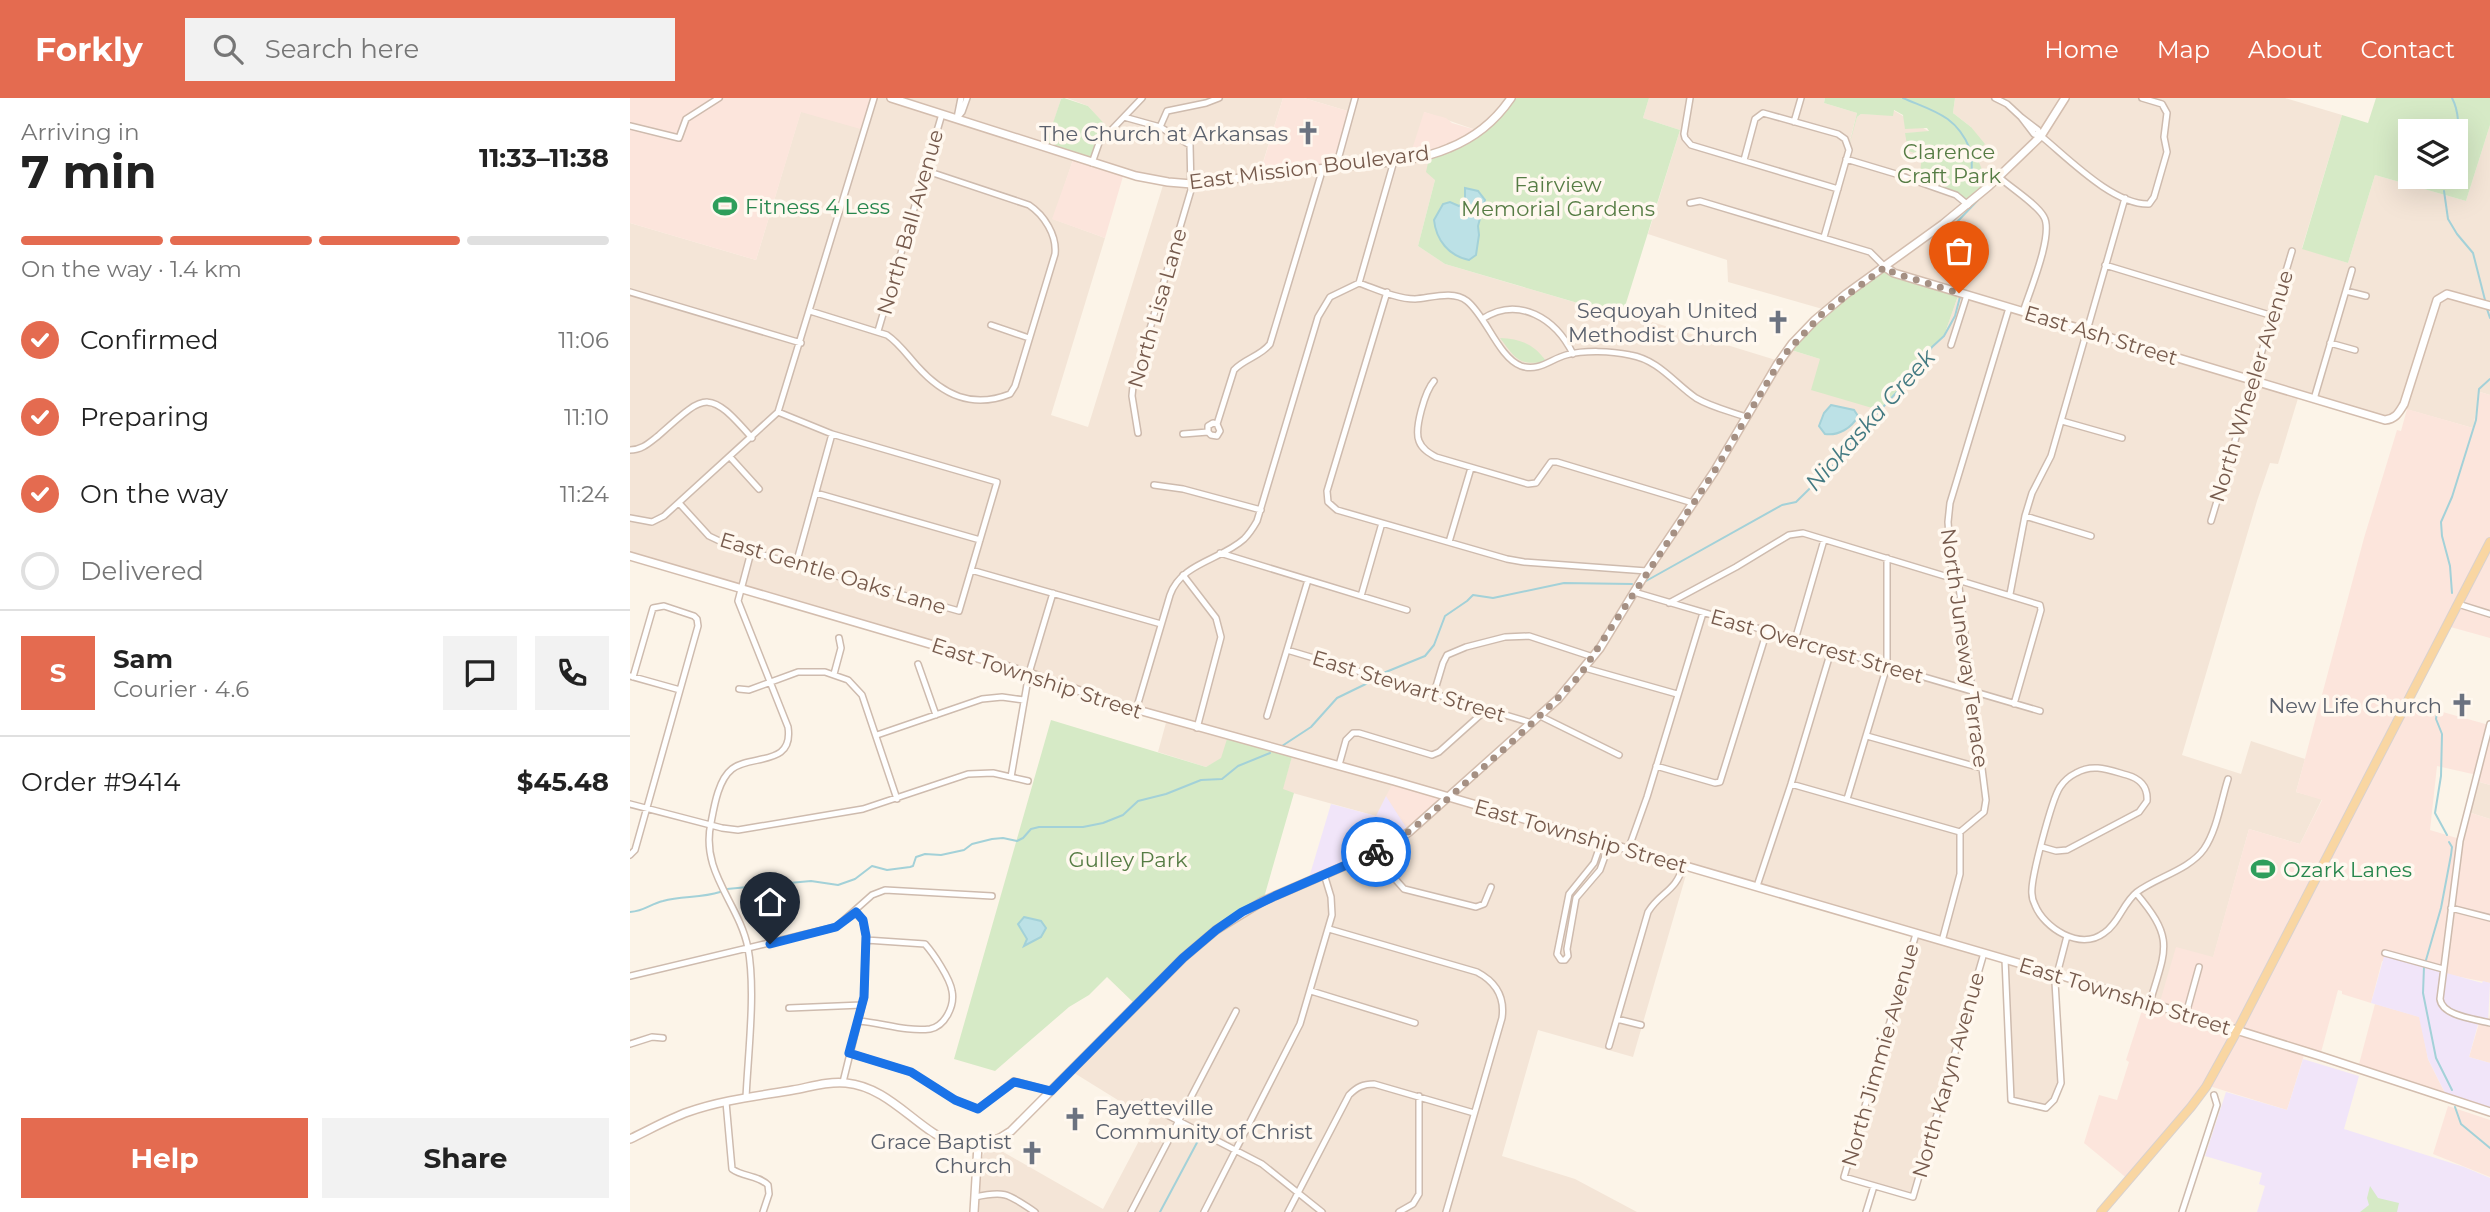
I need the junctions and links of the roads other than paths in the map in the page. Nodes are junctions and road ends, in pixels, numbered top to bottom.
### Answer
1 (719, 98) edge
2 (874, 98) edge
3 (891, 98) edge
4 (964, 98) edge
5 (1142, 98) edge
6 (1219, 98) edge
7 (1355, 98) edge
8 (1511, 98) edge
9 (1690, 98) edge
10 (1801, 98) edge
11 (1995, 98) edge
12 (2065, 98) edge
13 (2143, 98) edge
14 (942, 114) junction
15 (1124, 117) junction
16 (957, 118) junction
17 (1794, 121) junction
18 (630, 126) edge
19 (1160, 127) junction
20 (2041, 136) junction
21 (1846, 159) junction
22 (1744, 160) junction
23 (1394, 161) junction
24 (1092, 163) junction
25 (1336, 167) junction
26 (1323, 168) junction
27 (927, 171) junction
28 (1998, 177) junction
29 (1192, 184) junction
30 (1838, 189) junction
31 (2125, 198) junction
32 (1690, 202) dead end
33 (1968, 205) junction
34 (1824, 237) junction
35 (2292, 251) dead end
36 (2105, 265) junction
37 (1885, 267) junction
38 (2352, 270) dead end
39 (1359, 283) junction
40 (2346, 291) junction
41 (630, 292) edge
42 (1387, 292) junction
43 (1967, 295) junction
44 (2366, 296) dead end
45 (2490, 306) edge
46 (2009, 308) junction
47 (810, 311) junction
48 (2023, 312) junction
49 (2273, 316) junction
50 (1482, 319) junction
51 (991, 325) dead end
52 (878, 331) junction
53 (2087, 331) junction
54 (1029, 338) junction
55 (801, 343) junction
56 (2330, 343) junction
57 (1951, 345) dead end
58 (2355, 350) dead end
59 (1573, 354) junction
60 (2253, 381) junction
61 (1434, 382) dead end
62 (2314, 399) junction
63 (778, 412) junction
64 (1746, 417) junction
65 (2062, 421) junction
66 (1217, 424) junction
67 (1208, 432) junction
68 (1138, 433) dead end
69 (832, 434) junction
70 (1183, 434) dead end
71 (752, 438) junction
72 (2122, 438) dead end
73 (630, 450) edge
74 (730, 457) junction
75 (1471, 468) junction
76 (1154, 485) dead end
77 (759, 489) dead end
78 (816, 493) junction
79 (679, 503) junction
80 (1693, 503) junction
81 (1261, 510) junction
82 (2025, 516) junction
83 (630, 519) edge
84 (2211, 521) dead end
85 (1382, 523) junction
86 (2091, 536) dead end
87 (980, 540) junction
88 (1824, 540) junction
89 (1449, 542) junction
90 (2490, 542) edge
91 (751, 552) junction
92 (1220, 553) junction
93 (630, 556) edge
94 (1887, 558) junction
95 (796, 564) junction
96 (971, 570) junction
97 (1647, 571) junction
98 (1183, 575) junction
99 (1958, 579) junction
100 (1308, 580) junction
101 (740, 588) junction
102 (1634, 592) junction
103 (1053, 593) junction
104 (2010, 594) junction
105 (1362, 596) junction
106 (1669, 603) junction
107 (2458, 604) junction
108 (1407, 610) dead end
109 (1703, 613) junction
110 (2490, 614) edge
111 (1161, 624) junction
112 (1767, 631) junction
113 (839, 638) dead end
114 (1795, 640) junction
115 (1287, 650) junction
116 (1831, 650) junction
117 (1593, 657) junction
118 (918, 664) dead end
119 (1887, 666) junction
120 (1585, 668) junction
121 (1030, 673) junction
122 (834, 674) junction
123 (632, 676) edge
124 (770, 681) junction
125 (739, 689) dead end
126 (680, 690) junction
127 (1972, 691) junction
128 (1434, 693) junction
129 (1677, 694) junction
130 (1024, 699) junction
131 (2014, 704) junction
132 (1487, 709) junction
133 (1136, 710) junction
134 (2040, 711) dead end
135 (936, 715) junction
136 (1267, 716) dead end
137 (1540, 716) junction
138 (1532, 723) junction
139 (2490, 724) edge
140 (1197, 728) junction
141 (877, 735) junction
142 (1867, 736) junction
143 (2487, 746) edge
144 (1619, 755) dead end
145 (1339, 765) junction
146 (1656, 766) junction
147 (1981, 768) junction
148 (1011, 777) junction
149 (1470, 779) junction
150 (2228, 779) dead end
151 (1028, 781) dead end
152 (1791, 784) junction
153 (1449, 798) junction
154 (897, 799) junction
155 (1847, 799) junction
156 (630, 804) edge
157 (1473, 806) junction
158 (647, 808) junction
159 (710, 825) junction
160 (1960, 832) junction
161 (1605, 844) junction
162 (2042, 847) junction
163 (1628, 850) junction
164 (1379, 851) junction
165 (630, 855) edge
166 (1683, 866) junction
167 (1324, 874) junction
168 (1757, 886) junction
169 (1491, 887) dead end
170 (2136, 893) junction
171 (992, 896) dead end
172 (2451, 908) junction
173 (856, 912) junction
174 (2490, 918) edge
175 (1329, 929) junction
176 (1916, 933) junction
177 (2067, 936) junction
178 (866, 940) junction
179 (1942, 941) junction
180 (748, 949) junction
181 (1984, 953) junction
182 (2385, 953) dead end
183 (2005, 959) junction
184 (2199, 967) dead end
185 (2443, 970) junction
186 (2056, 974) junction
187 (630, 976) edge
188 (1311, 991) junction
189 (2150, 1002) junction
190 (862, 1005) junction
191 (789, 1008) dead end
192 (1236, 1011) dead end
193 (2186, 1014) junction
194 (1617, 1019) junction
195 (859, 1021) junction
196 (1415, 1023) dead end
197 (2490, 1023) edge
198 (1641, 1026) dead end
199 (2237, 1031) junction
200 (663, 1038) dead end
201 (630, 1044) edge
202 (1609, 1046) dead end
203 (849, 1053) junction
204 (843, 1082) junction
205 (1051, 1091) junction
206 (2214, 1095) dead end
207 (1419, 1096) junction
208 (746, 1098) junction
209 (726, 1101) junction
210 (1144, 1103) dead end
211 (2490, 1112) edge
212 (1474, 1113) junction
213 (1179, 1121) junction
214 (630, 1139) edge
215 (997, 1139) junction
216 (978, 1145) junction
217 (1236, 1150) junction
218 (976, 1171) junction
219 (1874, 1185) junction
220 (1298, 1193) junction
221 (975, 1197) junction
222 (763, 1212) edge
223 (975, 1212) edge
224 (1035, 1212) edge
225 (1131, 1212) edge
226 (1204, 1212) edge
227 (1288, 1212) edge
228 (1322, 1212) edge
229 (1399, 1212) edge
230 (1446, 1212) edge
231 (1866, 1212) edge
232 (2101, 1212) edge
233 (2182, 1212) edge

1 - 18 street
2 - 47 street
3 - 14 street, East Mission Boulevard
4 - 16 street
5 - 15 street
6 - 19 street
7 - 25 street
8 - 23 street, East Mission Boulevard
9 - 22 street
10 - 17 street
11 - 20 street
12 - 20 street
13 - 31 street
14 - 16 street, East Mission Boulevard
14 - 27 street, North Ball Avenue
15 - 19 street
15 - 24 street
16 - 24 street, East Mission Boulevard
17 - 21 street
17 - 22 street
19 - 29 street, North Lisa Lane
20 - 28 street
20 - 31 street
21 - 30 street
21 - 33 street
22 - 30 street
23 - 25 street, East Mission Boulevard
23 - 39 street
24 - 29 street, East Mission Boulevard
25 - 26 street, East Mission Boulevard
26 - 29 street, East Mission Boulevard
26 - 66 street
27 - 52 street, North Ball Avenue
27 - 54 street
28 - 33 street
28 - 48 street
29 - 68 street, North Lisa Lane
30 - 34 street
31 - 36 street
32 - 34 street, East Ash Street
33 - 37 street
34 - 37 street, East Ash Street
35 - 49 street, North Wheeler Avenue
36 - 49 street
36 - 53 street
37 - 43 street, East Ash Street
37 - 64 street
38 - 40 street
39 - 42 street
39 - 81 street
40 - 44 street
40 - 56 street
41 - 55 street
42 - 50 street
42 - 85 street
43 - 46 street, East Ash Street
43 - 57 street
45 - 62 street, East Ash Street
46 - 48 street, East Ash Street
46 - 99 street, North Juneway Terrace
47 - 52 street
47 - 55 street
48 - 53 street, East Ash Street
49 - 60 street, North Wheeler Avenue
50 - 59 street
50 - 59 street
51 - 54 street
52 - 54 street
53 - 60 street, East Ash Street
53 - 65 street
55 - 63 street
56 - 58 street
56 - 62 street
59 - 64 street
60 - 62 street, East Ash Street
60 - 84 street, North Wheeler Avenue
61 - 75 street
63 - 69 street
63 - 71 street
64 - 80 street
65 - 72 street
65 - 82 street
66 - 67 street
66 - 67 street
67 - 70 street
69 - 78 street
69 - 87 street
71 - 73 street
71 - 74 street
74 - 77 street
74 - 79 street
75 - 80 street
75 - 89 street
76 - 81 street
78 - 87 street
78 - 95 street
79 - 83 street
79 - 91 street, East Gentle Oaks Lane
80 - 97 street
81 - 92 street
82 - 86 street
82 - 104 street
85 - 89 street
85 - 105 street
87 - 96 street
88 - 94 street
88 - 106 street
88 - 114 street
89 - 97 street
90 - 107 main road
91 - 95 street, East Gentle Oaks Lane
91 - 101 street
92 - 98 street
92 - 100 street
93 - 101 street, East Township Street
94 - 99 street
94 - 119 street
95 - 96 street, East Gentle Oaks Lane
96 - 103 street
97 - 102 street
98 - 111 street
98 - 140 street
99 - 104 street
99 - 127 street, North Juneway Terrace
100 - 105 street
100 - 115 street
101 - 121 street, East Township Street
101 - 124 street
102 - 106 street, East Overcrest Street
102 - 117 street
103 - 111 street
103 - 121 street
104 - 131 street
105 - 108 street
106 - 109 street, East Overcrest Street
107 - 110 street
107 - 199 main road
109 - 112 street, East Overcrest Street
109 - 129 street
111 - 133 street
112 - 114 street, East Overcrest Street
112 - 146 street
113 - 122 street
114 - 116 street, East Overcrest Street
115 - 128 street, East Stewart Street
115 - 136 street
116 - 119 street, East Overcrest Street
116 - 152 street
117 - 120 street
117 - 128 street
118 - 135 street
119 - 127 street, East Overcrest Street
119 - 142 street
120 - 129 street
120 - 137 street
121 - 130 street
121 - 133 street, East Township Street
122 - 124 street
122 - 141 street
123 - 126 street
123 - 126 street
124 - 125 street
124 - 159 street
126 - 158 street
127 - 131 street, East Overcrest Street
127 - 147 street, North Juneway Terrace
128 - 132 street, East Stewart Street
129 - 146 street
130 - 135 street
130 - 148 street
131 - 134 street, East Overcrest Street
132 - 138 street, East Stewart Street
132 - 145 street
133 - 140 street, East Township Street
135 - 141 street
137 - 138 street
137 - 144 street
138 - 149 street
139 - 143 street
140 - 145 street, East Township Street
141 - 154 street
142 - 147 street
142 - 155 street
143 - 172 street
145 - 153 street, East Township Street
146 - 163 street
147 - 160 street, North Juneway Terrace
148 - 151 street
148 - 154 street
149 - 153 street
149 - 157 street
150 - 170 street
152 - 155 street
152 - 168 street
153 - 157 street, East Township Street
153 - 164 street
154 - 159 street
155 - 160 street
156 - 158 street
157 - 161 street, East Township Street
158 - 159 street
158 - 165 street
159 - 180 street
160 - 179 street
161 - 161 street
161 - 163 street, East Township Street
162 - 162 street
162 - 177 street
163 - 166 street, East Township Street
164 - 167 street
164 - 169 street
166 - 168 street, East Township Street
166 - 194 street
167 - 175 street
167 - 205 street
168 - 176 street, East Township Street
170 - 177 street
170 - 189 street
171 - 173 street
172 - 174 street
172 - 185 street
173 - 178 street
173 - 180 street
175 - 188 street
175 - 212 street
176 - 179 street, East Township Street
176 - 219 street, North Jimmie Avenue
177 - 186 street
178 - 190 street
178 - 195 street
179 - 181 street, East Township Street
180 - 187 street
180 - 208 street
181 - 183 street, East Township Street
181 - 219 street, North Karyn Avenue
182 - 185 street
183 - 186 street, East Township Street
183 - 186 street
184 - 193 street
185 - 197 street
186 - 189 street, East Township Street
188 - 196 street
188 - 217 street
189 - 193 street, East Township Street
190 - 191 street
190 - 195 street
192 - 213 street
193 - 199 street, East Township Street
194 - 198 street
194 - 202 street
195 - 203 street
199 - 211 street, East Township Street
199 - 232 main road
200 - 201 street
203 - 204 street
203 - 205 street
204 - 208 street
204 - 216 street
205 - 215 street
206 - 233 street
207 - 212 street
207 - 220 street
207 - 229 street
208 - 209 street
209 - 214 street
209 - 222 street
210 - 213 street
212 - 230 street
213 - 217 street
213 - 225 street
215 - 216 street
215 - 218 street
216 - 218 street
217 - 220 street
217 - 226 street
218 - 221 street
219 - 231 street
220 - 227 street
220 - 228 street
221 - 223 street
221 - 224 street

